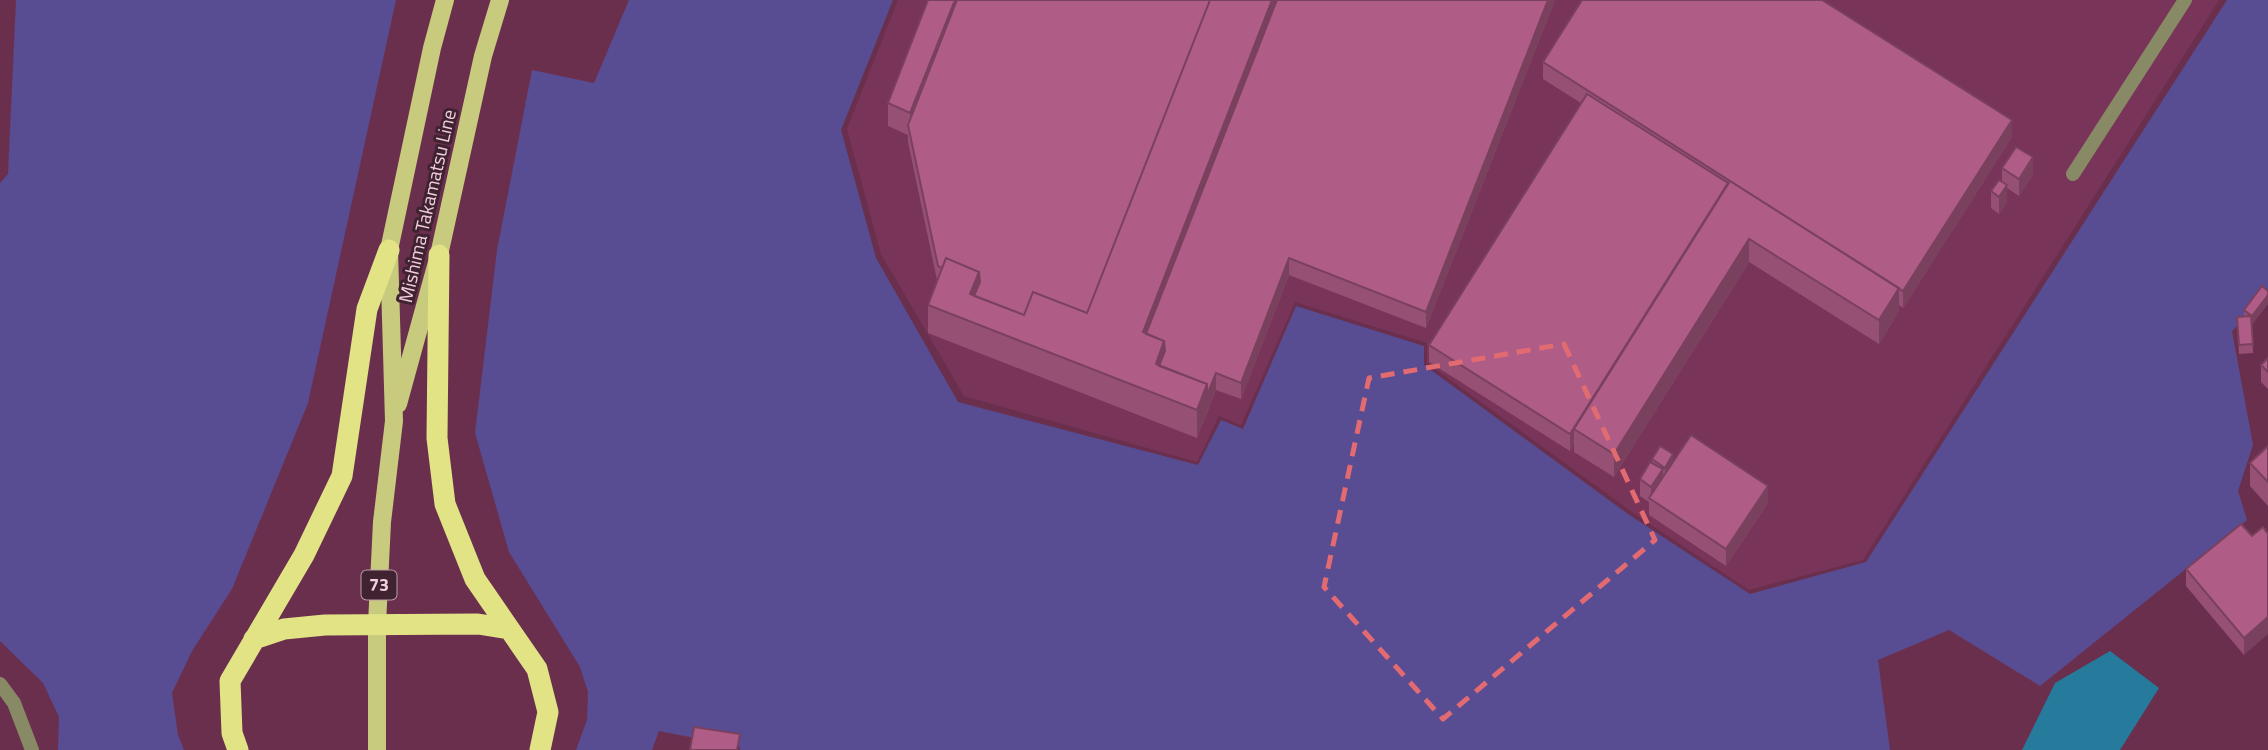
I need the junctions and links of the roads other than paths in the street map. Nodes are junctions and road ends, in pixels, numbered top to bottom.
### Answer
1 (445, 0) edge
2 (500, 0) edge
3 (2185, 0) edge
4 (2073, 174) dead end
5 (389, 250) junction
6 (439, 256) junction
7 (394, 421) junction
8 (377, 624) junction
9 (509, 629) junction
10 (254, 639) junction
11 (0, 684) edge
12 (32, 750) edge
13 (238, 750) edge
14 (377, 750) edge
15 (540, 750) edge

1 - 5 main road, Mishima Takamatsu Line / 73
2 - 6 main road, Mishima Takamatsu Line / 73
3 - 4 street
5 - 7 main road, Mishima Takamatsu Line / 73
5 - 10 highway
6 - 7 main road, Mishima Takamatsu Line / 73
6 - 9 highway
7 - 8 main road, Mishima Takamatsu Line / 73
8 - 9 highway
8 - 10 highway
8 - 14 main road, Mishima Takamatsu Line / 73
9 - 15 highway
10 - 13 highway
11 - 12 street

